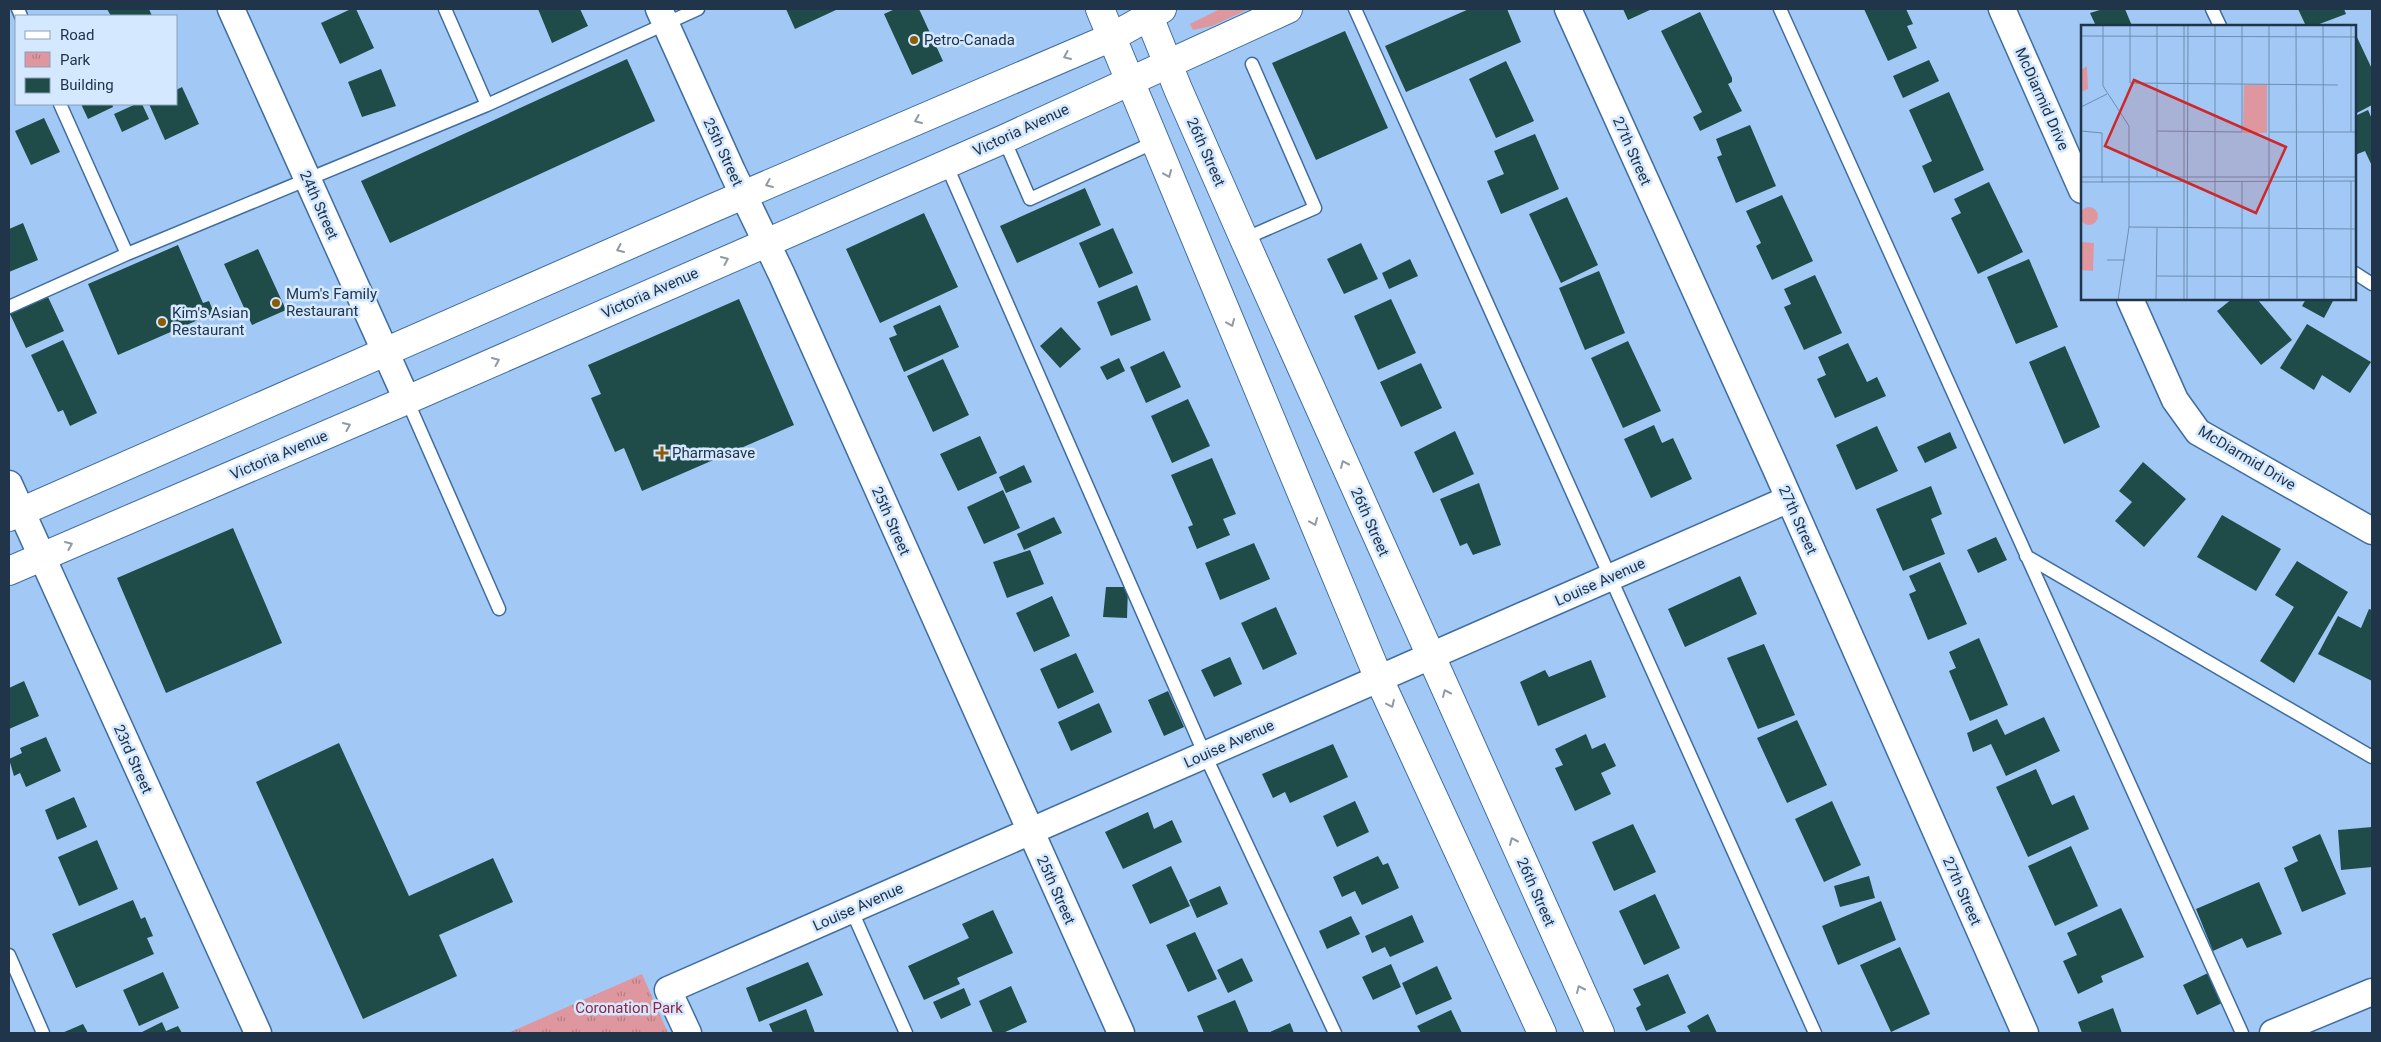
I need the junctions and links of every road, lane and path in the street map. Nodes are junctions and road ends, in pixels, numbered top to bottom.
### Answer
1 (231, 9) edge
2 (445, 9) edge
3 (698, 9) edge
4 (1100, 9) edge
5 (1288, 9) edge
6 (1355, 9) edge
7 (1568, 9) edge
8 (1780, 9) edge
9 (2002, 9) edge
10 (2212, 9) edge
11 (1152, 11) edge
12 (662, 16) edge
13 (2220, 25) edge
14 (1112, 37) junction
15 (1168, 64) junction
16 (1252, 64) dead end
17 (1130, 80) junction
18 (60, 105) edge
19 (487, 105) junction
20 (1004, 139) junction
21 (1155, 142) junction
22 (946, 164) junction
23 (308, 179) junction
24 (2081, 188) edge
25 (744, 195) junction
26 (1244, 239) junction
27 (766, 241) junction
28 (127, 254) junction
29 (2356, 274) edge
30 (2372, 284) edge
31 (2130, 300) edge
32 (9, 307) edge
33 (385, 353) junction
34 (407, 400) junction
35 (9, 484) edge
36 (1789, 499) junction
37 (15, 514) edge
38 (2372, 531) edge
39 (2026, 556) junction
40 (42, 557) junction
41 (9, 572) edge
42 (1610, 577) junction
43 (499, 609) dead end
44 (1430, 656) junction
45 (1379, 678) junction
46 (1205, 754) junction
47 (2372, 757) edge
48 (1030, 831) junction
49 (851, 909) junction
50 (9, 955) edge
51 (2372, 992) edge
52 (44, 1033) edge
53 (258, 1033) edge
54 (688, 1033) edge
55 (906, 1033) edge
56 (1121, 1033) edge
57 (1335, 1033) edge
58 (1542, 1033) edge
59 (1600, 1033) edge
60 (1814, 1033) edge
61 (2025, 1033) edge
62 (2242, 1033) edge
63 (2274, 1033) edge

1 - 23 street, 24th Street
2 - 19 lane
3 - 12 lane
4 - 14 main road
5 - 15 main road, Victoria Avenue
6 - 42 lane
7 - 36 street, 27th Street
8 - 39 lane
9 - 24 street, McDiarmid Drive
10 - 13 lane
11 - 14 main road
11 - 15 main road, 26th Street
12 - 19 lane
12 - 25 street, 25th Street
14 - 17 main road
14 -> 25 main road
15 - 17 main road, Victoria Avenue
15 - 26 main road, 26th Street
16 - 26 lane
17 - 20 main road, Victoria Avenue
17 - 21 main road
18 - 28 lane
19 - 23 lane
20 - 21 lane
20 - 22 main road, Victoria Avenue
21 -> 45 main road
22 - 27 main road, Victoria Avenue
22 - 46 lane
23 - 28 lane
23 - 33 street, 24th Street
25 - 27 street, 25th Street
25 -> 33 main road
44 -> 26 main road, 26th Street
34 -> 27 main road, Victoria Avenue
27 - 48 street, 25th Street
28 - 32 lane
29 - 30 lane
31 - 38 street, McDiarmid Drive
33 - 34 street, 24th Street
33 - 37 main road
40 -> 34 main road, Victoria Avenue
34 - 43 lane
35 - 37 street, 23rd Street
36 - 42 street, Louise Avenue
36 - 61 street, 27th Street
37 - 40 street, 23rd Street
39 - 47 lane
39 - 62 lane
40 - 41 main road, Victoria Avenue
40 - 53 street, 23rd Street
42 - 44 street, Louise Avenue
42 - 60 lane
44 - 45 street, Louise Avenue
59 -> 44 main road, 26th Street
45 - 46 street, Louise Avenue
45 -> 58 main road
46 - 48 street, Louise Avenue
46 - 57 lane
48 - 49 street, Louise Avenue
48 - 56 street, 25th Street
49 - 54 street, Louise Avenue
49 - 55 lane
50 - 52 lane
51 - 63 street

